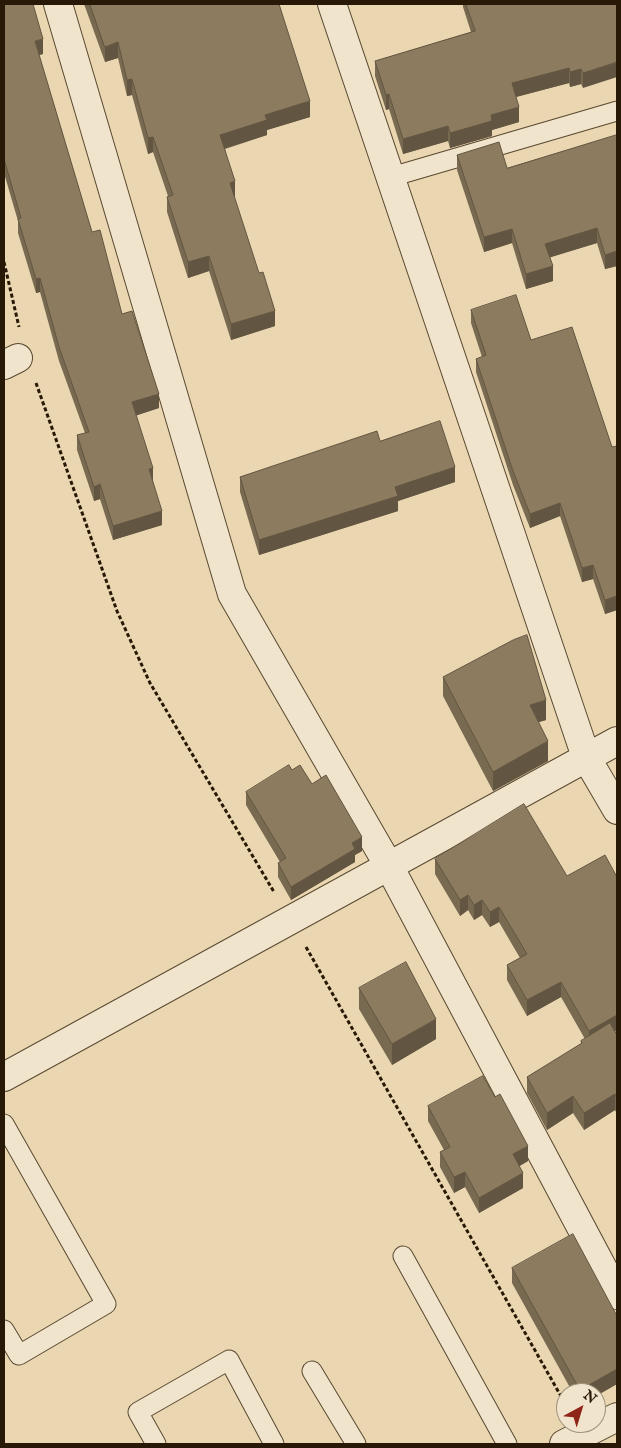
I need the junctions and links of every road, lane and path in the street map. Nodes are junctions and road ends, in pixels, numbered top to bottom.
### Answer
1 (58, 4) edge
2 (332, 4) edge
3 (617, 111) edge
4 (391, 178) junction
5 (4, 262) edge
6 (14, 352) edge
7 (35, 381) dead end
8 (617, 741) edge
9 (586, 757) junction
10 (617, 810) edge
11 (390, 868) junction
12 (292, 922) junction
13 (4, 1078) edge
14 (4, 1124) edge
15 (403, 1256) dead end
16 (617, 1295) edge
17 (4, 1330) edge
18 (312, 1370) dead end
19 (556, 1387) edge
20 (617, 1417) edge
21 (156, 1444) edge
22 (274, 1444) edge
23 (356, 1444) edge
24 (507, 1444) edge
25 (564, 1444) edge

1 - 11 street
2 - 4 street
3 - 4 lane
4 - 9 street
5 - 6 path
7 - 12 path
8 - 9 street
9 - 10 street
9 - 11 street
11 - 12 street
11 - 16 street
12 - 13 street
12 - 19 path
14 - 17 lane
15 - 24 lane
18 - 23 lane
20 - 25 street
21 - 22 lane

